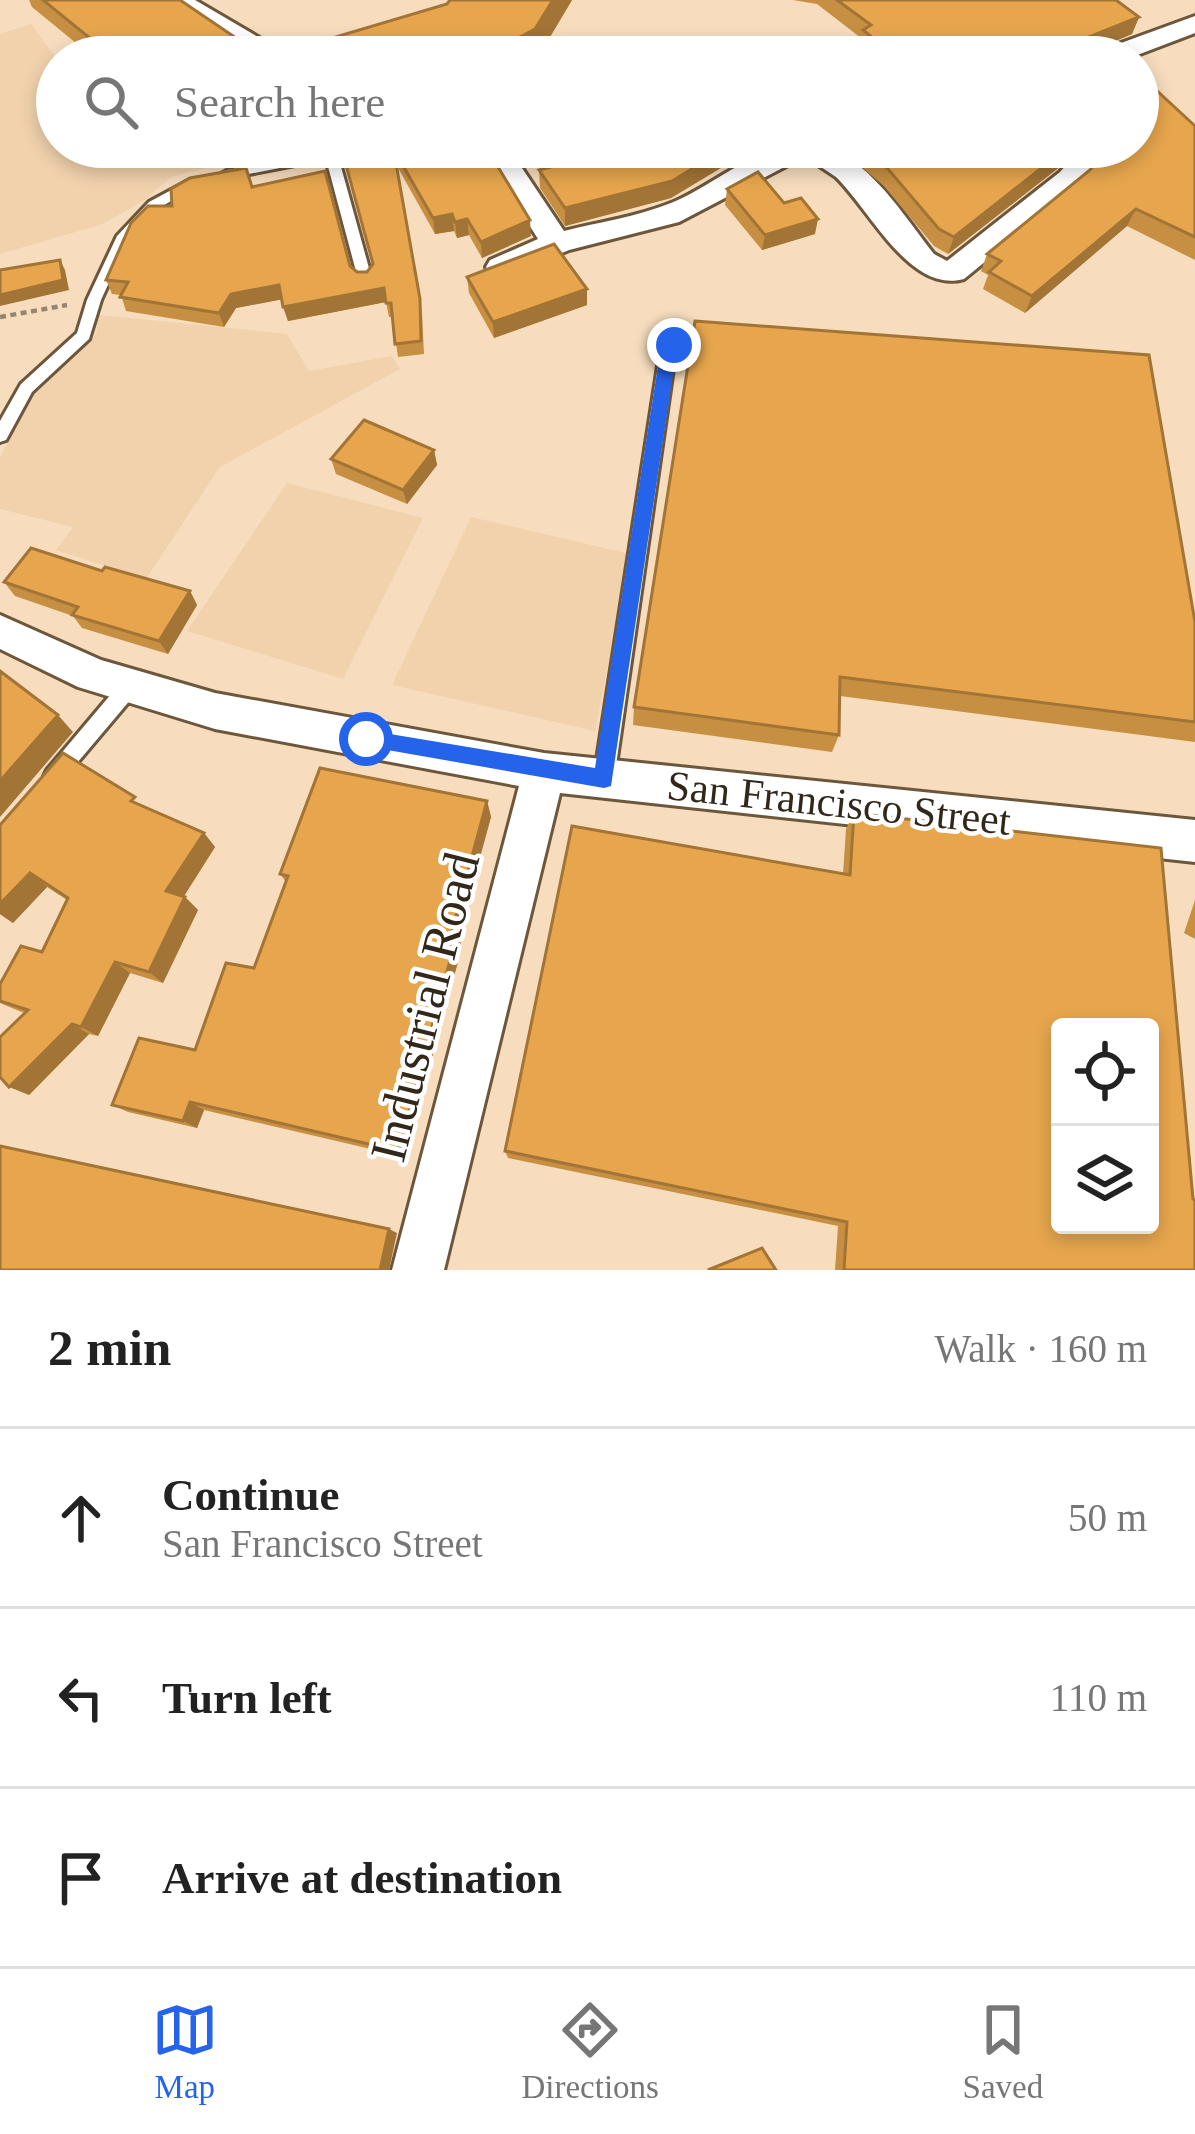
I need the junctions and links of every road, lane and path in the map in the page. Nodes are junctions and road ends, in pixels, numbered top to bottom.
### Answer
1 (177, 0) edge
2 (1195, 24) edge
3 (241, 36) edge
4 (1159, 38) edge
5 (258, 168) edge
6 (335, 168) edge
7 (508, 168) edge
8 (758, 168) edge
9 (844, 168) edge
10 (1079, 168) edge
11 (556, 243) junction
12 (365, 279) edge
13 (474, 279) edge
14 (94, 300) junction
15 (0, 317) edge
16 (683, 340) dead end
17 (0, 436) edge
18 (0, 632) edge
19 (130, 686) junction
20 (544, 772) junction
21 (604, 779) junction
22 (35, 799) edge
23 (1195, 841) edge
24 (418, 1270) edge

1 - 3 street
2 - 4 street
5 - 14 lane
6 - 12 lane
7 - 11 street
8 - 11 street
9 - 10 street
11 - 13 street
14 - 15 path
14 - 17 lane
16 - 21 lane
18 - 19 street, San Francisco Street
19 - 20 street, San Francisco Street
19 - 22 lane
20 - 21 street, San Francisco Street
20 - 24 street, Industrial Road
21 - 23 street, San Francisco Street

